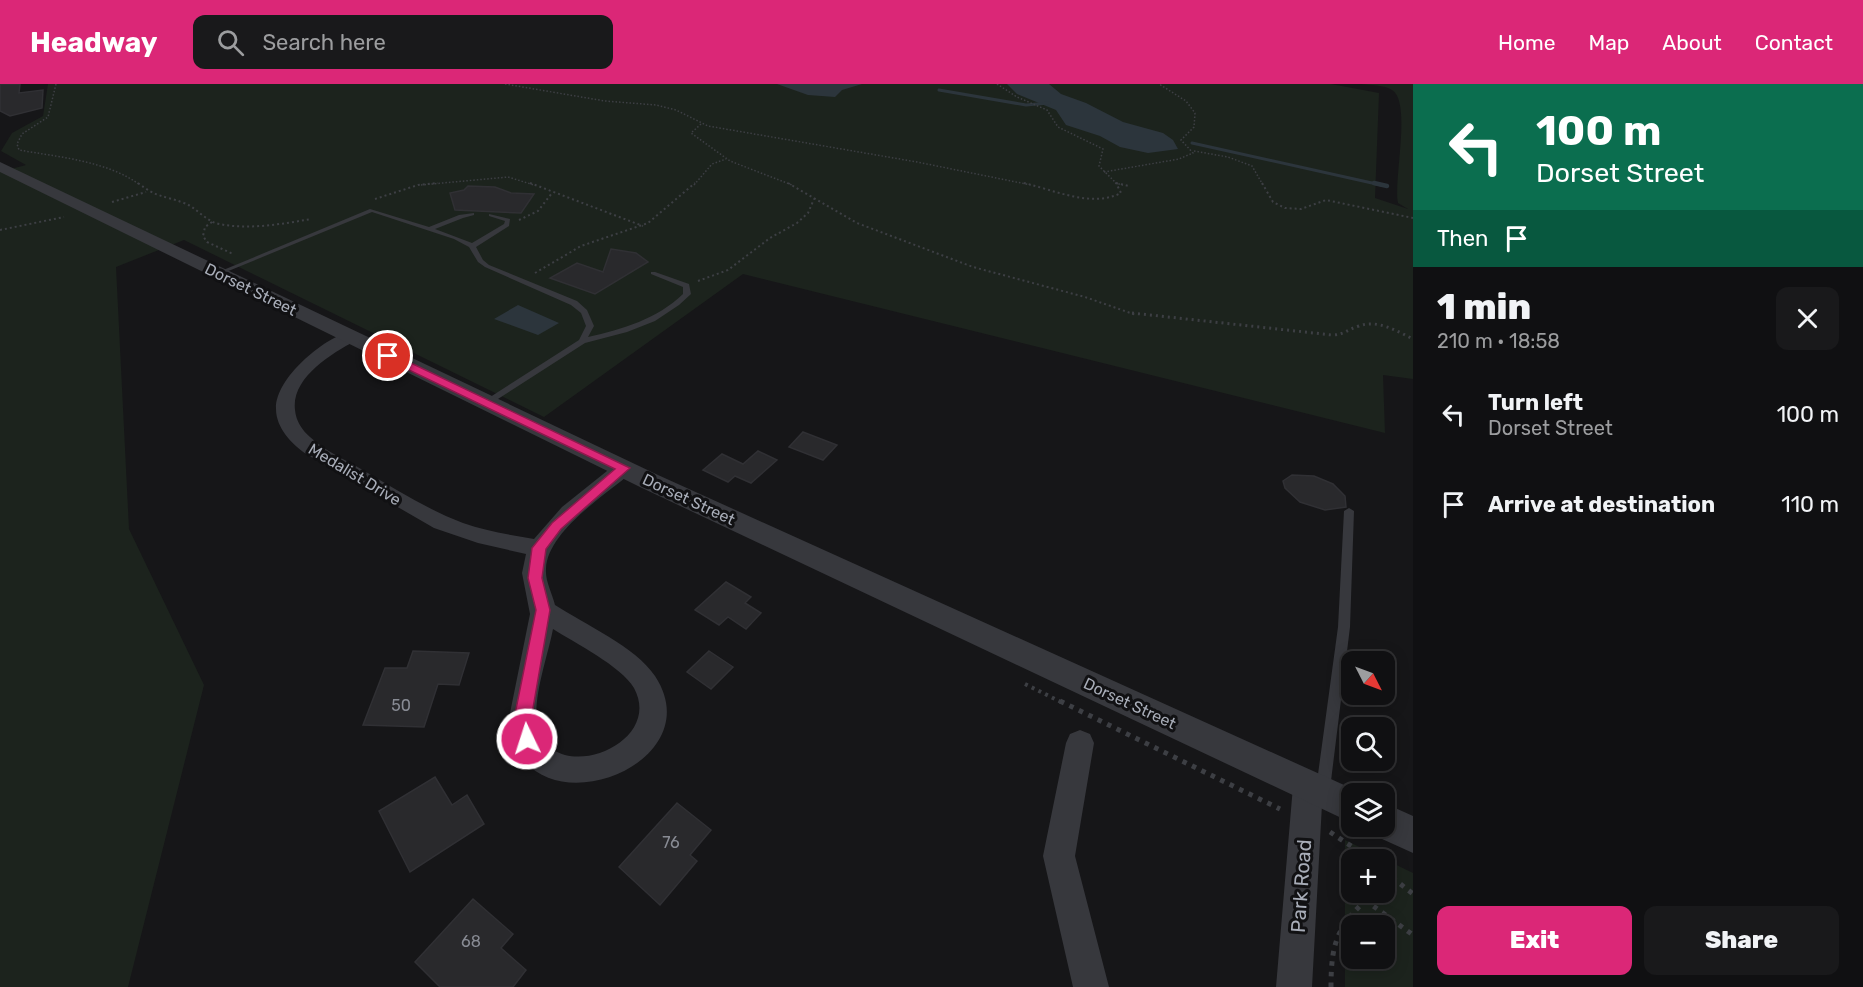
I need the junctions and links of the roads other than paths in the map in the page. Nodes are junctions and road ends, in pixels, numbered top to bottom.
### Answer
1 (0, 166) edge
2 (472, 214) dead end
3 (491, 215) dead end
4 (430, 229) junction
5 (472, 246) junction
6 (219, 273) junction
7 (653, 273) dead end
8 (348, 337) junction
9 (582, 341) junction
10 (487, 403) junction
11 (624, 468) junction
12 (1349, 511) dead end
13 (539, 548) junction
14 (543, 610) junction
15 (1080, 743) dead end
16 (1316, 789) junction
17 (1341, 801) edge
18 (1395, 826) edge
19 (1413, 835) edge
20 (1091, 987) edge
21 (1293, 987) edge

1 - 6 street, Dorset Street
2 - 4 lane
3 - 5 lane
4 - 5 lane
4 - 6 lane
5 - 9 lane
6 - 8 street, Dorset Street
7 - 9 lane
8 - 10 street, Dorset Street
8 - 13 street, Medalist Drive
9 - 10 lane
10 - 11 street, Dorset Street
11 - 13 street
11 - 16 street, Dorset Street
12 - 16 lane
13 - 14 street
14 - 14 street
15 - 20 street
16 - 17 street, Dorset Street
16 - 21 street, Park Road
18 - 19 street

